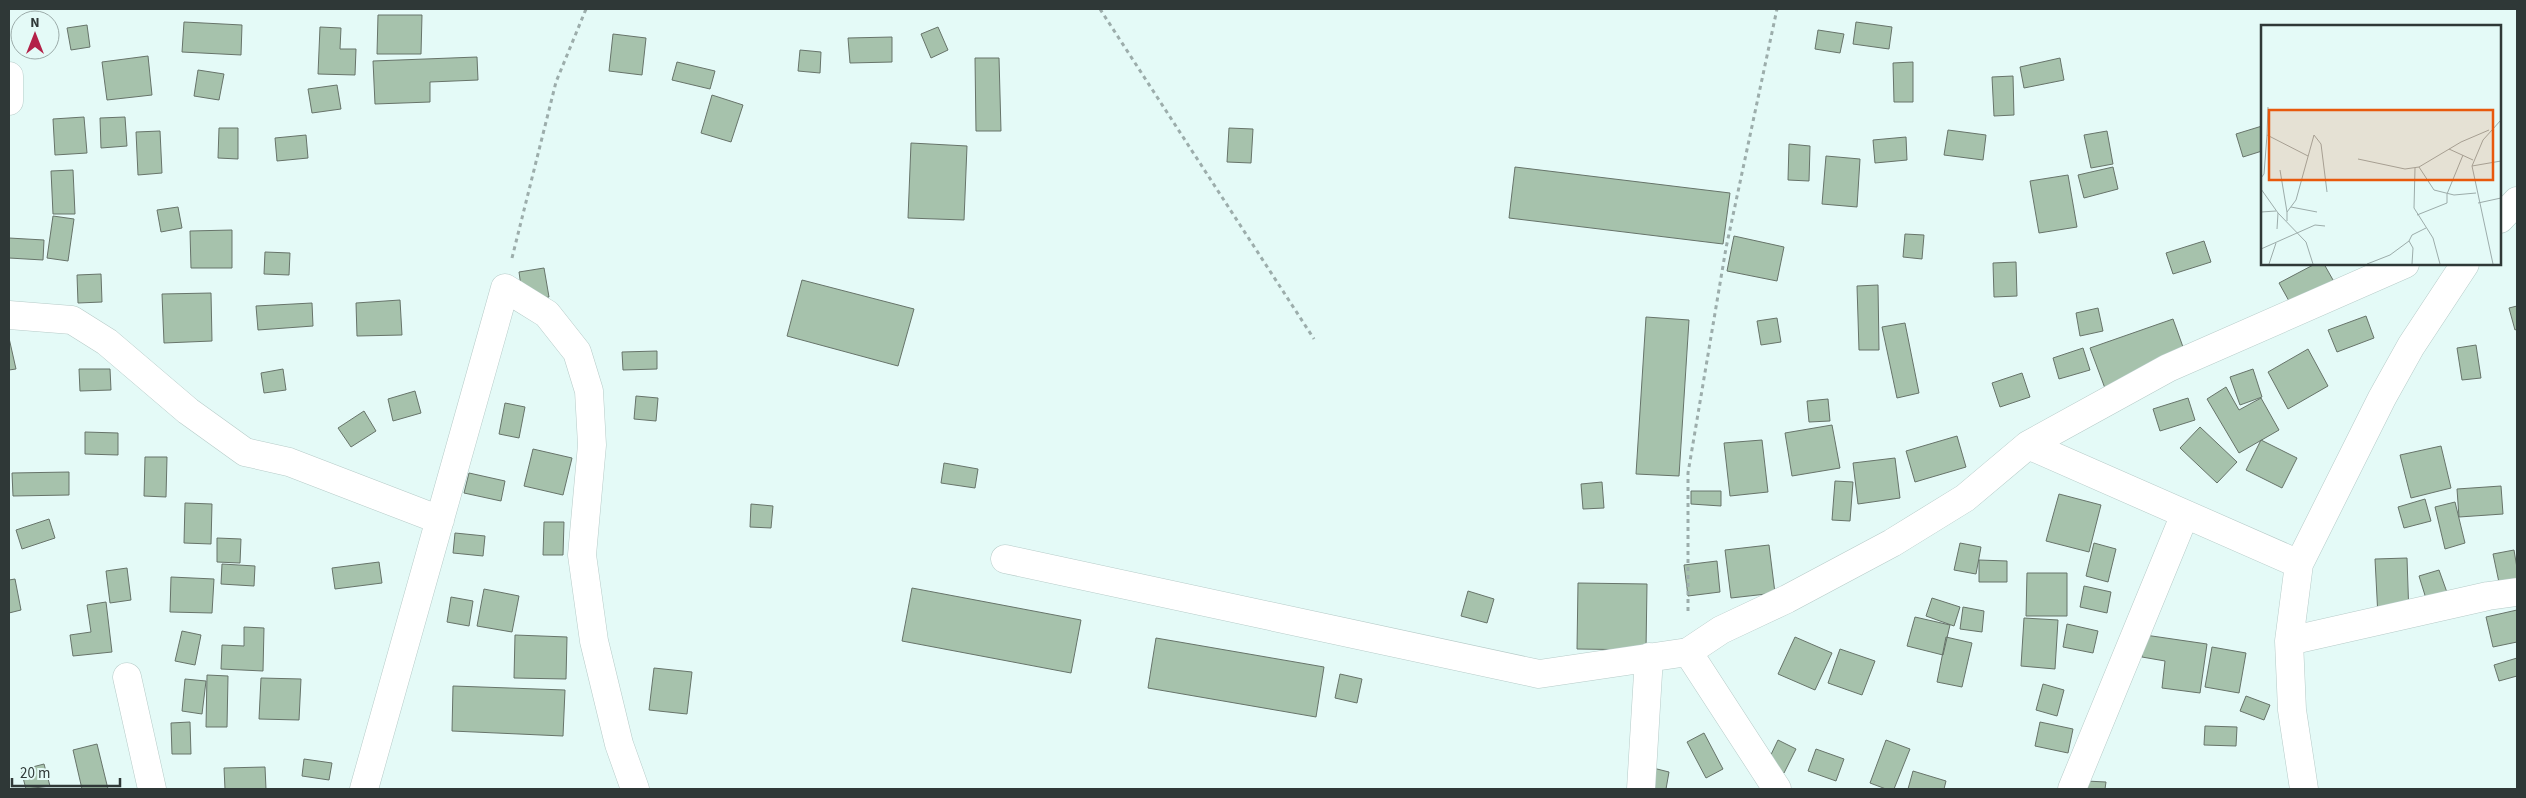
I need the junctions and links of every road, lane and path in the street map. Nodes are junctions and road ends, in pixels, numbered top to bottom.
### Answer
1 (586, 9) edge
2 (1100, 9) edge
3 (1777, 9) edge
4 (9, 76) edge
5 (9, 101) edge
6 (2517, 201) edge
7 (2501, 218) edge
8 (2403, 265) edge
9 (2464, 265) edge
10 (505, 288) junction
11 (9, 315) edge
12 (1314, 339) dead end
13 (2028, 445) junction
14 (2186, 514) junction
15 (440, 520) junction
16 (1005, 559) dead end
17 (2299, 564) junction
18 (2517, 592) edge
19 (2290, 641) junction
20 (1688, 652) junction
21 (1649, 658) junction
22 (127, 677) dead end
23 (152, 789) edge
24 (364, 789) edge
25 (635, 789) edge
26 (1641, 789) edge
27 (1777, 789) edge
28 (2072, 789) edge
29 (2304, 789) edge

1 - 10 path
2 - 12 path
3 - 20 path
4 - 5 street
6 - 7 street
8 - 13 street
9 - 17 street
10 - 15 street
10 - 25 street
11 - 15 street
13 - 14 street
13 - 20 street
14 - 17 street
14 - 28 street
15 - 24 street
16 - 21 street
17 - 19 street
18 - 19 street
19 - 29 street
20 - 21 street
20 - 27 street
21 - 26 street
22 - 23 street

